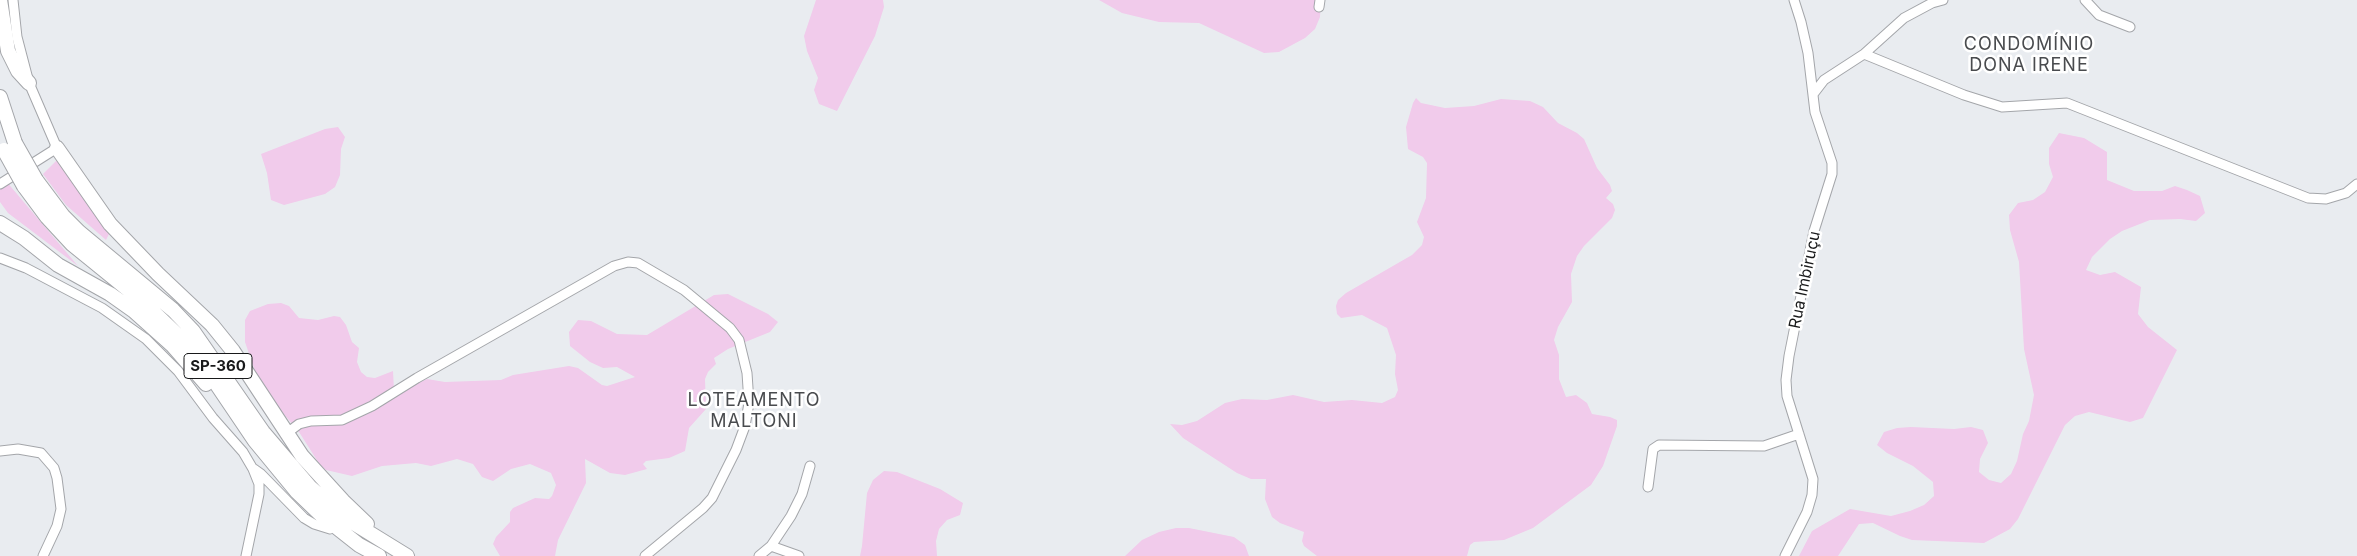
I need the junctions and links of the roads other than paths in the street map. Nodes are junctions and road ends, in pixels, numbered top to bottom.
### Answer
1 (0, 0) edge
2 (14, 0) edge
3 (1794, 0) edge
4 (1943, 0) edge
5 (2085, 0) edge
6 (2130, 27) dead end
7 (1864, 54) junction
8 (29, 83) junction
9 (1814, 93) junction
10 (0, 97) edge
11 (6, 145) edge
12 (57, 148) junction
13 (1, 183) edge
14 (30, 183) junction
15 (2357, 184) edge
16 (0, 223) edge
17 (0, 258) edge
18 (287, 433) junction
19 (1799, 434) junction
20 (0, 451) edge
21 (810, 466) dead end
22 (253, 469) junction
23 (1648, 486) dead end
24 (330, 529) junction
25 (359, 545) junction
26 (771, 546) junction
27 (403, 553) edge
28 (43, 556) edge
29 (246, 556) edge
30 (379, 556) edge
31 (646, 556) edge
32 (759, 556) edge
33 (799, 556) edge
34 (1785, 556) edge

1 - 8 highway
2 - 8 street
3 - 9 street, Rua Imbiruçu
4 - 7 street
5 - 6 street
7 - 9 street
7 - 15 street
8 - 12 street
9 - 19 street, Rua Imbiruçu
10 - 11 highway, SP-360
11 - 14 highway, SP-360, bridge
12 - 13 street
12 - 18 highway
14 - 25 highway, SP-360
14 - 27 highway, SP-360
16 - 24 highway
17 - 22 street
18 - 27 highway
18 - 31 street
19 - 23 street
19 - 34 street, Rua Imbiruçu
20 - 28 street
21 - 26 street
22 - 24 street
22 - 29 street
24 - 25 highway
25 - 30 highway, SP-360
26 - 32 street
26 - 33 street

